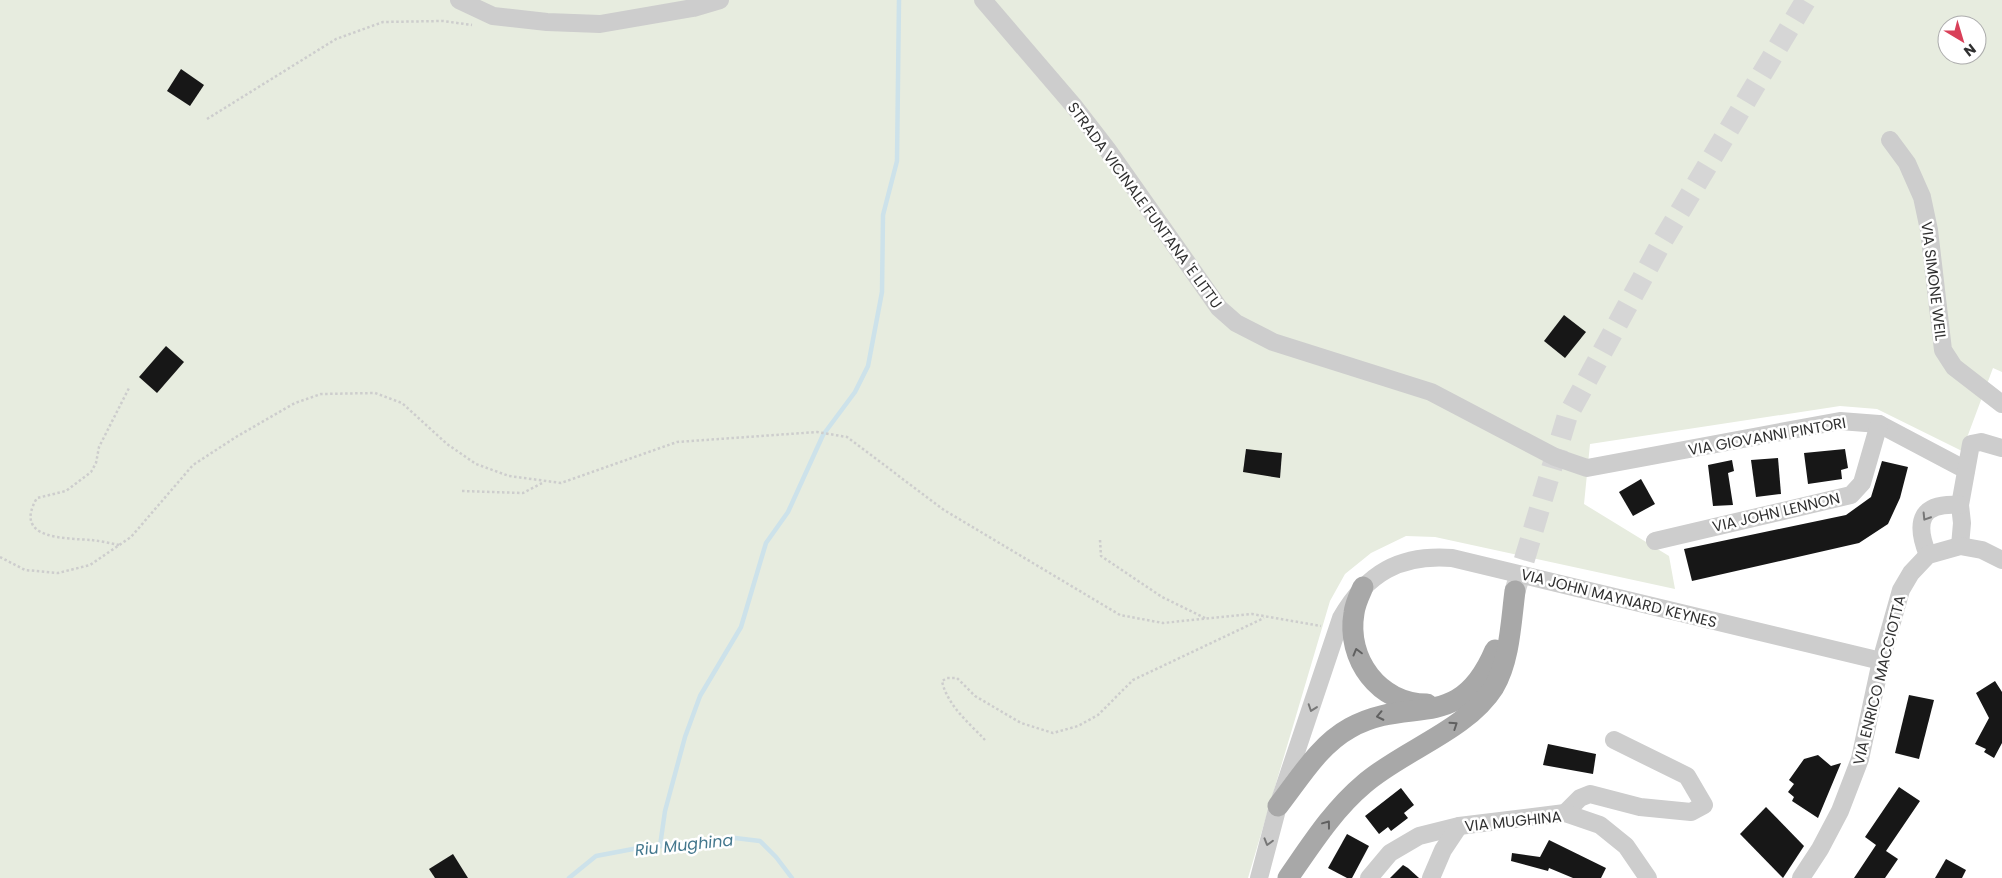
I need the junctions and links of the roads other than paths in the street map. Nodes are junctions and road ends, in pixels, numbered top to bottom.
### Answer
1 (459, 0) edge
2 (720, 0) edge
3 (983, 0) edge
4 (1890, 140) dead end
5 (2002, 404) edge
6 (1879, 424) junction
7 (2002, 448) edge
8 (1587, 468) joint
9 (1966, 470) junction
10 (1960, 505) junction
11 (1655, 541) dead end
12 (1960, 546) junction
13 (1928, 555) junction
14 (2002, 560) edge
15 (1363, 587) junction
16 (1881, 661) junction
17 (1468, 693) junction
18 (1614, 740) dead end
19 (1278, 806) junction
20 (1565, 813) junction
21 (1459, 826) junction
22 (1311, 846) junction
23 (1259, 878) edge
24 (1288, 878) edge
25 (1308, 878) edge
26 (1369, 878) edge
27 (1431, 878) edge
28 (1648, 878) edge
29 (1801, 878) edge

1 - 2 street
3 - 8 street, STRADA VICINALE FUNTANA 'E LITTU
4 - 5 street, VIA SIMONE WEIL
6 - 8 street, VIA GIOVANNI PINTORI
6 - 9 street, VIA GIOVANNI PINTORI
6 - 11 street, VIA JOHN LENNON
7 - 9 street
9 - 10 street
10 - 12 street
10 -> 13 street
12 - 13 street
12 - 14 street
13 - 16 street, VIA ENRICO MACCIOTTA
15 - 16 street, VIA JOHN MAYNARD KEYNES
17 -> 15 main road
15 -> 19 street, VIA JOHN MAYNARD KEYNES
16 - 29 street, VIA ENRICO MACCIOTTA
17 -> 19 main road
22 -> 17 main road
18 - 20 street
19 -> 23 street, VIA JOHN MAYNARD KEYNES
20 - 21 street, VIA MUGHINA
20 - 28 street, VIA MUGHINA
21 - 26 street, VIA MUGHINA
21 - 27 street
22 - 24 main road
22 - 25 main road

